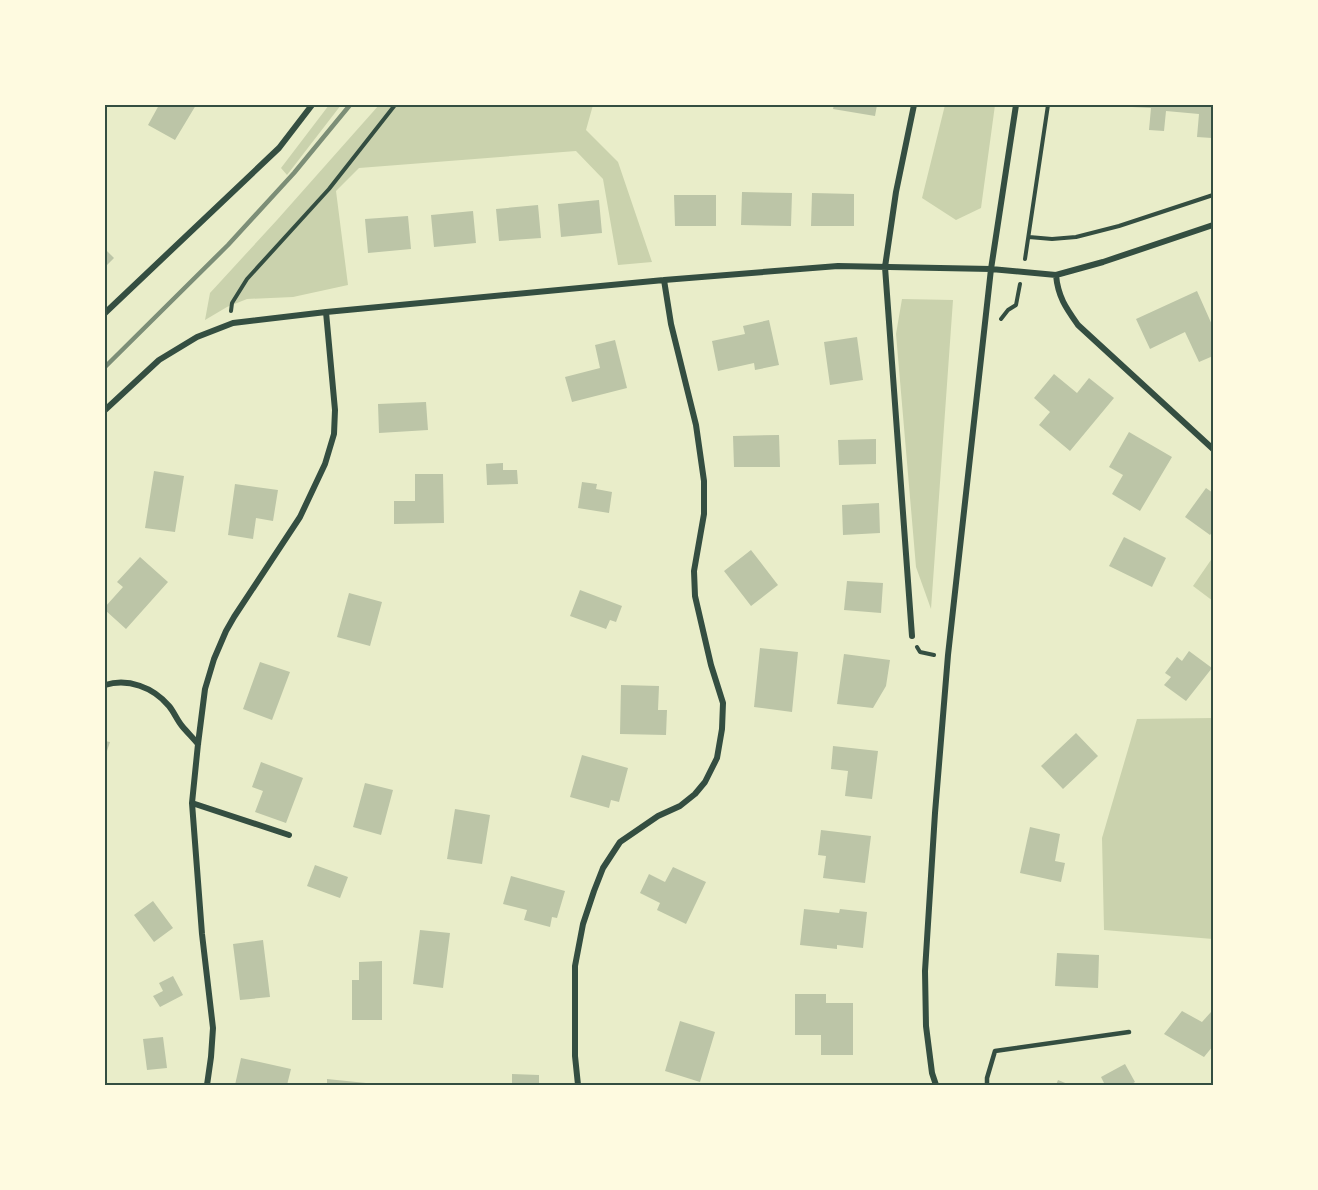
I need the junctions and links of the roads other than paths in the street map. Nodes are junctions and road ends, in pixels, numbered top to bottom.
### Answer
1 (312, 105) edge
2 (914, 105) edge
3 (1016, 105) edge
4 (1213, 225) edge
5 (885, 267) junction
6 (991, 269) junction
7 (1056, 275) junction
8 (664, 280) junction
9 (326, 312) junction
10 (105, 314) edge
11 (105, 410) edge
12 (1213, 449) edge
13 (912, 636) road end
14 (105, 685) edge
15 (198, 744) junction
16 (192, 803) junction
17 (289, 835) dead end
18 (1129, 1032) dead end
19 (207, 1085) edge
20 (578, 1085) edge
21 (936, 1085) edge
22 (987, 1085) edge

1 - 10 street
2 - 5 street
3 - 6 street
4 - 7 street
5 - 6 street
5 - 8 street
5 - 13 street
6 - 7 street
6 - 21 street
7 - 12 street
8 - 9 street
8 - 20 street
9 - 11 street
9 - 15 street
14 - 15 street
15 - 16 street
16 - 17 street
16 - 19 street
18 - 22 lane

